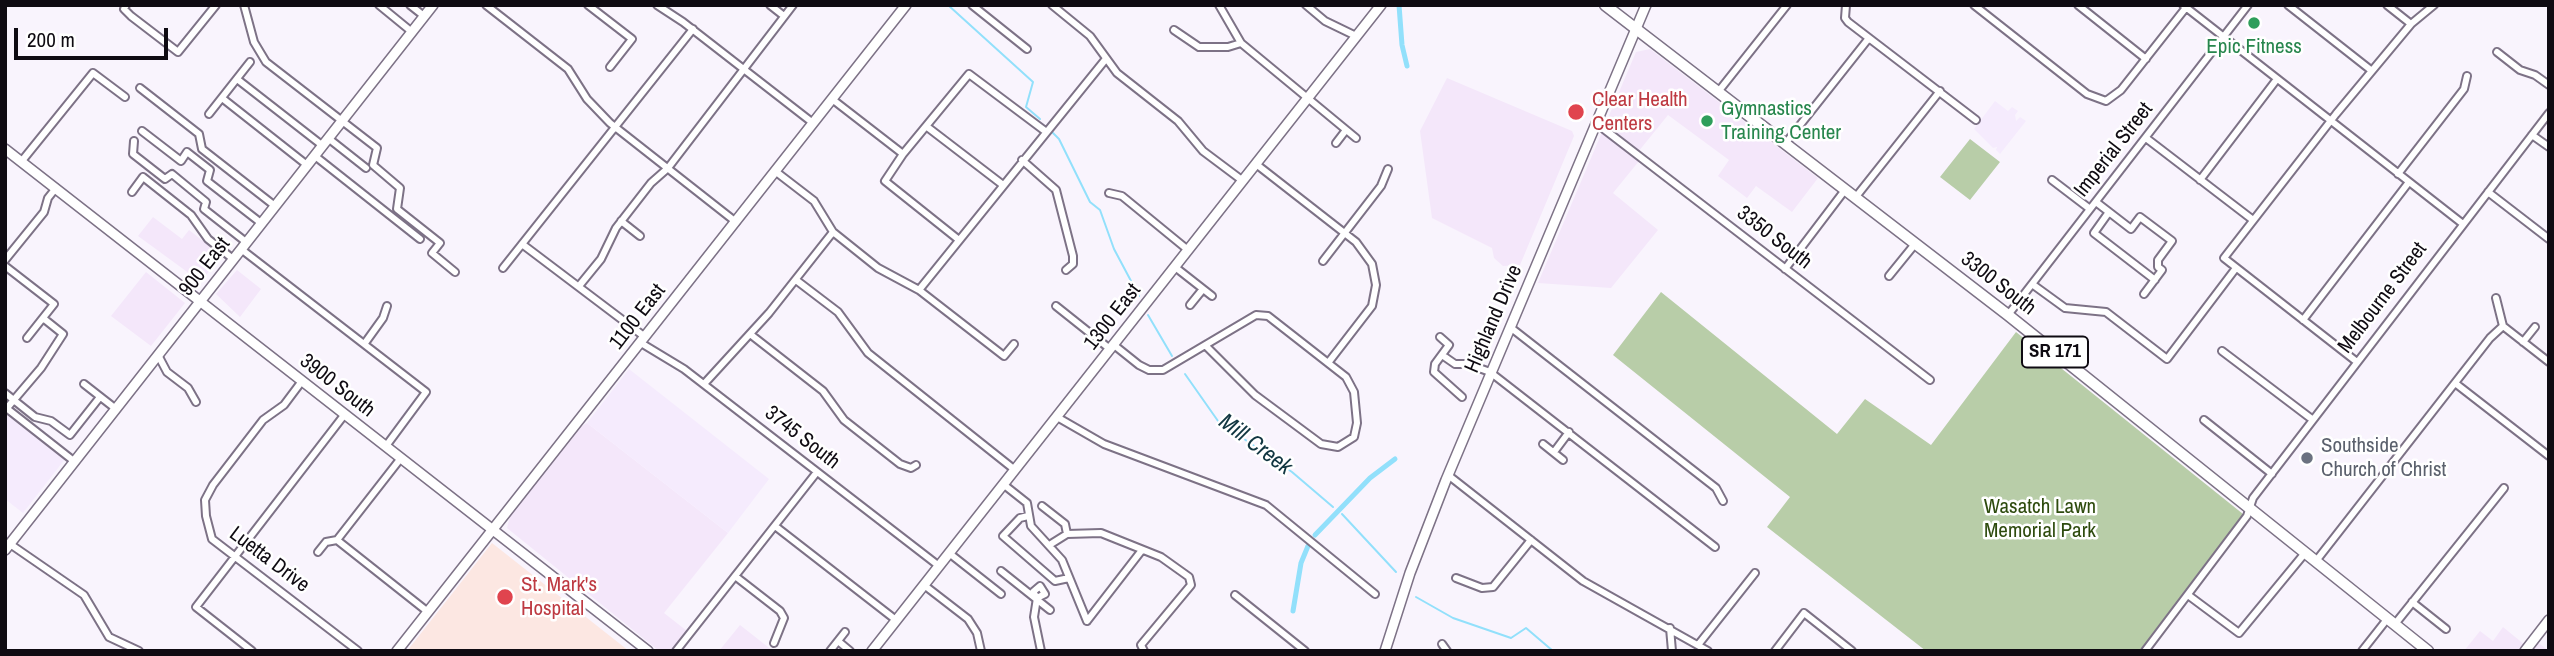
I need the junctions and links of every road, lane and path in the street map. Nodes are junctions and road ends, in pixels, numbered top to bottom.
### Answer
1 (126, 5) edge
2 (216, 5) edge
3 (244, 5) edge
4 (379, 5) edge
5 (410, 5) edge
6 (433, 5) edge
7 (486, 5) edge
8 (588, 5) edge
9 (657, 5) edge
10 (770, 5) edge
11 (793, 5) edge
12 (906, 5) edge
13 (972, 5) edge
14 (1052, 5) edge
15 (1219, 5) edge
16 (1306, 5) edge
17 (1381, 5) edge
18 (1605, 5) edge
19 (1646, 5) edge
20 (1787, 5) edge
21 (1846, 5) edge
22 (1974, 5) edge
23 (2078, 5) edge
24 (2248, 5) edge
25 (2288, 5) edge
26 (2387, 5) edge
27 (2434, 5) edge
28 (2186, 6) edge
29 (425, 16) junction
30 (784, 16) junction
31 (2411, 24) junction
32 (693, 29) junction
33 (1636, 29) junction
34 (1174, 30) dead end
35 (412, 32) junction
36 (1356, 36) junction
37 (2223, 37) junction
38 (1869, 38) junction
39 (1241, 43) junction
40 (1027, 49) dead end
41 (2497, 52) dead end
42 (2146, 59) junction
43 (1105, 60) junction
44 (250, 62) dead end
45 (610, 67) dead end
46 (745, 70) junction
47 (2372, 71) junction
48 (2466, 76) dead end
49 (237, 79) junction
50 (2277, 79) junction
51 (2549, 85) edge
52 (140, 88) dead end
53 (1940, 91) junction
54 (1718, 92) junction
55 (125, 97) dead end
56 (1309, 97) junction
57 (222, 98) junction
58 (832, 99) junction
59 (2549, 113) edge
60 (209, 114) dead end
61 (1976, 120) dead end
62 (342, 121) junction
63 (2331, 121) junction
64 (813, 123) junction
65 (1596, 123) junction
66 (926, 126) junction
67 (616, 128) junction
68 (1346, 130) junction
69 (142, 131) dead end
70 (1045, 131) junction
71 (2532, 135) junction
72 (1356, 138) dead end
73 (2146, 138) junction
74 (134, 141) dead end
75 (326, 142) junction
76 (1336, 143) dead end
77 (1785, 144) junction
78 (2549, 148) edge
79 (5, 149) edge
80 (903, 154) junction
81 (315, 156) junction
82 (1022, 160) junction
83 (21, 162) junction
84 (1256, 164) junction
85 (307, 165) junction
86 (366, 167) dead end
87 (668, 168) junction
88 (1388, 169) dead end
89 (775, 171) junction
90 (2398, 174) junction
91 (2052, 180) dead end
92 (2200, 180) junction
93 (1243, 181) junction
94 (2409, 182) junction
95 (1003, 185) junction
96 (55, 188) junction
97 (1845, 190) junction
98 (132, 192) dead end
99 (2488, 192) junction
100 (1108, 193) dead end
101 (1855, 198) junction
102 (2096, 202) junction
103 (275, 206) junction
104 (2090, 209) junction
105 (2109, 212) junction
106 (2253, 220) junction
107 (621, 221) junction
108 (736, 222) junction
109 (261, 223) junction
110 (2463, 224) junction
111 (833, 232) junction
112 (1345, 233) junction
113 (640, 236) dead end
114 (420, 239) dead end
115 (2549, 239) edge
116 (959, 240) junction
117 (522, 244) junction
118 (1915, 244) junction
119 (244, 246) junction
120 (1188, 250) junction
121 (233, 259) junction
122 (5, 260) edge
123 (1323, 261) dead end
124 (5, 266) edge
125 (1175, 267) junction
126 (503, 268) dead end
127 (2236, 268) junction
128 (1785, 269) junction
129 (1066, 270) dead end
130 (455, 271) dead end
131 (1889, 276) dead end
132 (796, 280) junction
133 (2155, 280) junction
134 (2032, 284) junction
135 (579, 286) junction
136 (1203, 289) junction
137 (919, 290) junction
138 (2144, 294) dead end
139 (1212, 296) dead end
140 (2496, 298) dead end
141 (200, 302) junction
142 (1190, 305) dead end
143 (387, 306) dead end
144 (1056, 306) dead end
145 (2008, 315) junction
146 (43, 318) junction
147 (2303, 320) junction
148 (2503, 326) junction
149 (1510, 327) junction
150 (2535, 327) dead end
151 (750, 334) junction
152 (1440, 337) dead end
153 (27, 338) dead end
154 (643, 340) junction
155 (2523, 342) junction
156 (365, 343) junction
157 (1014, 344) dead end
158 (1206, 346) junction
159 (1112, 347) junction
160 (2222, 351) dead end
161 (158, 355) junction
162 (1442, 355) junction
163 (2357, 362) junction
164 (2549, 362) edge
165 (1328, 363) junction
166 (1490, 372) junction
167 (1930, 380) dead end
168 (302, 381) junction
169 (2455, 383) junction
170 (84, 384) dead end
171 (704, 384) junction
172 (5, 393) edge
173 (100, 397) junction
174 (1462, 397) dead end
175 (13, 400) junction
176 (196, 402) dead end
177 (6, 408) edge
178 (116, 409) junction
179 (345, 414) junction
180 (1057, 417) junction
181 (2313, 420) junction
182 (2204, 421) dead end
183 (1569, 432) junction
184 (1543, 444) dead end
185 (386, 446) junction
186 (1554, 453) junction
187 (2549, 456) edge
188 (401, 458) junction
189 (1563, 460) dead end
190 (75, 462) junction
191 (916, 465) dead end
192 (1015, 470) junction
193 (817, 472) junction
194 (2272, 474) junction
195 (1448, 475) junction
196 (1003, 484) junction
197 (2504, 488) dead end
198 (1723, 502) dead end
199 (1042, 506) dead end
200 (2250, 508) junction
201 (1028, 516) junction
202 (775, 526) junction
203 (494, 531) junction
204 (1067, 534) junction
205 (337, 540) junction
206 (1531, 540) junction
207 (1051, 544) junction
208 (8, 547) edge
209 (1715, 547) dead end
210 (1142, 550) junction
211 (318, 552) dead end
212 (2305, 552) junction
213 (949, 553) junction
214 (234, 557) junction
215 (2316, 561) junction
216 (939, 566) junction
217 (1001, 571) dead end
218 (1755, 573) dead end
219 (735, 576) junction
220 (1069, 578) junction
221 (1456, 578) dead end
222 (924, 585) junction
223 (1001, 594) dead end
224 (1375, 594) dead end
225 (1235, 595) dead end
226 (2188, 595) junction
227 (1037, 598) junction
228 (2412, 602) junction
229 (1050, 610) dead end
230 (428, 612) junction
231 (896, 620) junction
232 (2549, 620) edge
233 (2391, 621) junction
234 (1670, 628) junction
235 (2446, 629) dead end
236 (845, 632) dead end
237 (838, 641) junction
238 (774, 643) dead end
239 (1442, 644) dead end
240 (1698, 645) junction
241 (139, 651) edge
242 (252, 651) edge
243 (358, 651) edge
244 (397, 651) edge
245 (648, 651) edge
246 (677, 651) edge
247 (830, 651) edge
248 (850, 651) edge
249 (872, 651) edge
250 (981, 651) edge
251 (1041, 651) edge
252 (1144, 651) edge
253 (1305, 651) edge
254 (1385, 651) edge
255 (1447, 651) edge
256 (1672, 651) edge
257 (1708, 651) edge
258 (1774, 651) edge
259 (1852, 651) edge
260 (2145, 651) edge
261 (2362, 651) edge
262 (2428, 651) edge
263 (2525, 651) edge

1 - 2 street
3 - 62 street
4 - 35 street
5 - 29 street
6 - 29 main road, 900 East
7 - 67 street
8 - 45 street
9 - 32 street
10 - 30 street
11 - 30 street
12 - 58 main road, 1100 East
13 - 40 street
14 - 43 street
15 - 39 street
16 - 36 street
17 - 36 main road, 1300 East
18 - 33 main road, 3300 South / SR 171
19 - 33 main road, Highland Drive
20 - 54 street
21 - 38 street
22 - 42 street
23 - 42 street
24 - 37 street, Imperial Street
25 - 47 street
26 - 31 street
27 - 31 street
28 - 37 street
28 - 42 street
29 - 35 main road, 900 East
30 - 46 street
31 - 47 street
32 - 46 street
32 - 67 street
33 - 54 main road, 3300 South / SR 171
33 - 65 main road, Highland Drive
34 - 39 street
35 - 62 main road, 900 East
36 - 56 main road, 1300 East
37 - 50 street
37 - 73 street, Imperial Street
38 - 53 street
38 - 77 street
39 - 56 street
41 - 51 street
43 - 70 street
43 - 93 street
44 - 49 street
46 - 64 street
46 - 87 street
47 - 63 street
48 - 90 street
49 - 57 street
49 - 75 street
50 - 63 street
50 - 92 street
52 - 103 street
53 - 61 street
53 - 101 street
54 - 77 main road, 3300 South / SR 171
55 - 83 street
56 - 68 street
56 - 84 main road, 1300 East
57 - 60 street
57 - 85 street
58 - 64 main road, 1100 East
58 - 80 street
59 - 71 street, Melbourne Street
62 - 75 main road, 900 East
62 - 130 street
63 - 90 street
63 - 106 street
64 - 89 main road, 1100 East
65 - 128 street, 3350 South
65 - 149 main road, Highland Drive
66 - 70 street
66 - 80 street
66 - 95 street
67 - 87 street
67 - 117 street
68 - 72 street
68 - 76 street
69 - 109 street
70 - 82 street
71 - 78 street
71 - 99 street, Melbourne Street
73 - 92 street
73 - 102 street, Imperial Street
74 - 119 street
75 - 81 main road, 900 East
75 - 86 street
77 - 97 main road, 3300 South / SR 171
79 - 83 main road, 3900 South
80 - 116 street
81 - 85 main road, 900 East
81 - 114 street
82 - 95 street
82 - 129 street
83 - 96 main road, 3900 South
84 - 93 main road, 1300 East
84 - 112 street
85 - 103 main road, 900 East
87 - 107 street
87 - 108 street
88 - 112 street
89 - 108 main road, 1100 East
89 - 111 street
90 - 94 street
91 - 104 street
92 - 106 street
93 - 120 main road, 1300 East
94 - 110 street
94 - 147 street
95 - 116 street
96 - 122 street
96 - 141 main road, 3900 South
97 - 101 main road, 3300 South / SR 171
97 - 128 street
98 - 121 street
99 - 110 street, Melbourne Street
99 - 115 street
100 - 120 street
101 - 118 main road, 3300 South / SR 171
102 - 104 street, Imperial Street
102 - 105 street
103 - 109 main road, 900 East
104 - 134 street, Imperial Street
105 - 133 street
105 - 133 street
106 - 127 street
107 - 113 street
107 - 135 street
108 - 154 main road, 1100 East
109 - 119 main road, 900 East
110 - 163 street, Melbourne Street
111 - 132 street
111 - 137 street
112 - 123 street
112 - 165 street
116 - 137 street
117 - 126 street
117 - 135 street, 3745 South
118 - 131 street
118 - 145 main road, 3300 South / SR 171
119 - 121 main road, 900 East
119 - 156 street
120 - 125 main road, 1300 East
121 - 141 main road, 900 East
124 - 146 street
125 - 136 street
125 - 159 main road, 1300 East
127 - 134 street
127 - 147 street
128 - 167 street, 3350 South
132 - 151 street
132 - 192 street
133 - 138 street
134 - 145 street, Imperial Street
135 - 154 street, 3745 South
136 - 139 street
136 - 142 street
137 - 157 street
140 - 148 street
141 - 161 main road, 900 East
141 - 168 main road, 3900 South
143 - 156 street
144 - 159 street
145 - 200 main road, 3300 South / SR 171
146 - 153 street
146 - 175 street
147 - 163 street
148 - 155 street
148 - 169 street
149 - 166 main road, Highland Drive
149 - 198 street
150 - 155 street
151 - 171 street
151 - 191 street
152 - 162 street
154 - 171 street, 3745 South
154 - 203 main road, 1100 East
155 - 164 street
156 - 185 street
158 - 159 street
158 - 165 street
158 - 165 street
159 - 180 main road, 1300 East
160 - 181 street
161 - 176 street
161 - 178 main road, 900 East
162 - 166 street
162 - 174 street
163 - 181 street, Melbourne Street
166 - 183 street
166 - 195 main road, Highland Drive
168 - 179 main road, 3900 South
168 - 214 street, Luetta Drive
169 - 187 street
169 - 215 street
170 - 173 street
171 - 193 street, 3745 South
172 - 175 street
173 - 175 street
173 - 178 street
175 - 177 street
177 - 190 street
178 - 190 main road, 900 East
179 - 185 main road, 3900 South
179 - 214 street
180 - 192 main road, 1300 East
180 - 224 street
181 - 194 street, Melbourne Street
182 - 194 street
183 - 186 street
183 - 209 street
184 - 186 street
185 - 188 main road, 3900 South
186 - 189 street
188 - 203 main road, 3900 South
188 - 205 street
190 - 208 main road, 900 East
192 - 196 main road, 1300 East
193 - 202 street
193 - 216 street, 3745 South
194 - 200 street, Melbourne Street
195 - 206 street
195 - 254 main road, Highland Drive
196 - 201 street
196 - 213 main road, 1300 East
197 - 228 street
199 - 204 street
200 - 212 main road, 3300 South / SR 171
200 - 226 street, Melbourne Street
201 - 207 street
201 - 220 street
202 - 219 street
202 - 231 street
203 - 230 main road, 1100 East
203 - 245 main road, 3900 South
204 - 207 street
204 - 210 street
205 - 211 street
205 - 230 street
206 - 221 street
206 - 234 street
207 - 220 street
208 - 241 street
210 - 220 street
210 - 252 street
212 - 215 main road, 3300 South / SR 171
212 - 226 street
213 - 216 main road, 1300 East
213 - 223 street
214 - 242 street
214 - 243 street, Luetta Drive
215 - 233 main road, 3300 South / SR 171
216 - 222 main road, 1300 East
217 - 227 street
218 - 240 street
219 - 238 street
219 - 246 street
222 - 231 main road, 1300 East
222 - 250 street
225 - 253 street
226 - 260 street, Melbourne Street
227 - 229 street
227 - 251 street
228 - 233 street
228 - 235 street
230 - 244 main road, 1100 East
231 - 249 main road, 1300 East
232 - 263 main road
233 - 261 street
233 - 262 main road, 3300 South / SR 171
234 - 240 street
234 - 256 street
236 - 237 street
237 - 247 street
237 - 248 street
239 - 255 street
240 - 257 street
258 - 259 street

